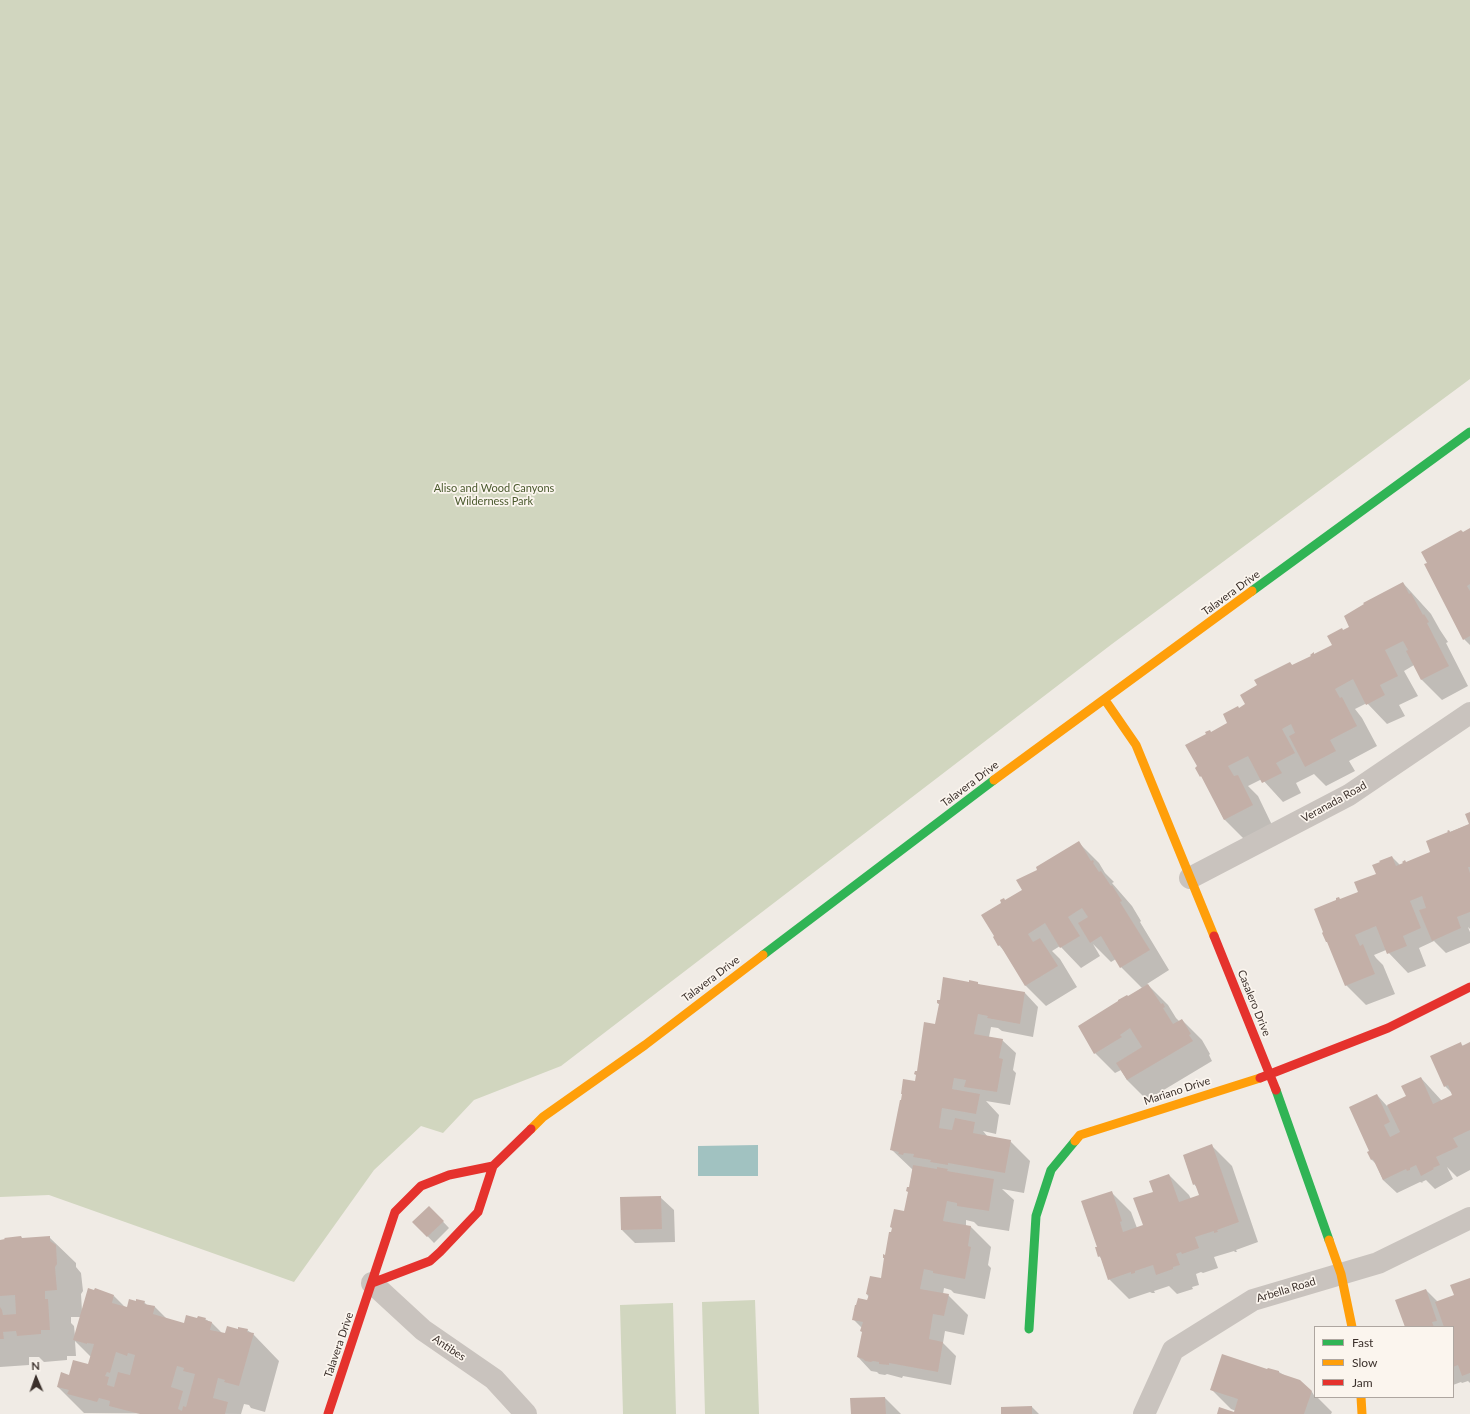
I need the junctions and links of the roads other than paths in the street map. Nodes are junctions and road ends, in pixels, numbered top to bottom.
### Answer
1 (1470, 432) edge
2 (1105, 700) junction
3 (1470, 713) edge
4 (1190, 878) junction
5 (1470, 987) edge
6 (1271, 1074) junction
7 (493, 1166) junction
8 (1470, 1218) edge
9 (1341, 1274) junction
10 (372, 1283) junction
11 (1352, 1326) edge
12 (1029, 1329) dead end
13 (1361, 1398) edge
14 (328, 1414) edge
15 (526, 1414) edge
16 (1144, 1414) edge
17 (1362, 1414) edge

1 - 2 street, Talavera Drive
2 - 4 street, Casalero Drive
2 - 7 street, Talavera Drive
3 - 4 street, Veranada Road
4 - 6 street, Casalero Drive
5 - 6 street, Mariano Drive
6 - 9 street, Casalero Drive
6 - 12 street, Mariano Drive
7 - 10 street, Talavera Drive
7 - 10 street, Talavera Drive
8 - 9 street, Arbella Road
9 - 11 street, Casalero Drive
9 - 16 street, Arbella Road
10 - 14 street, Talavera Drive
10 - 15 street, Antibes
13 - 17 street

